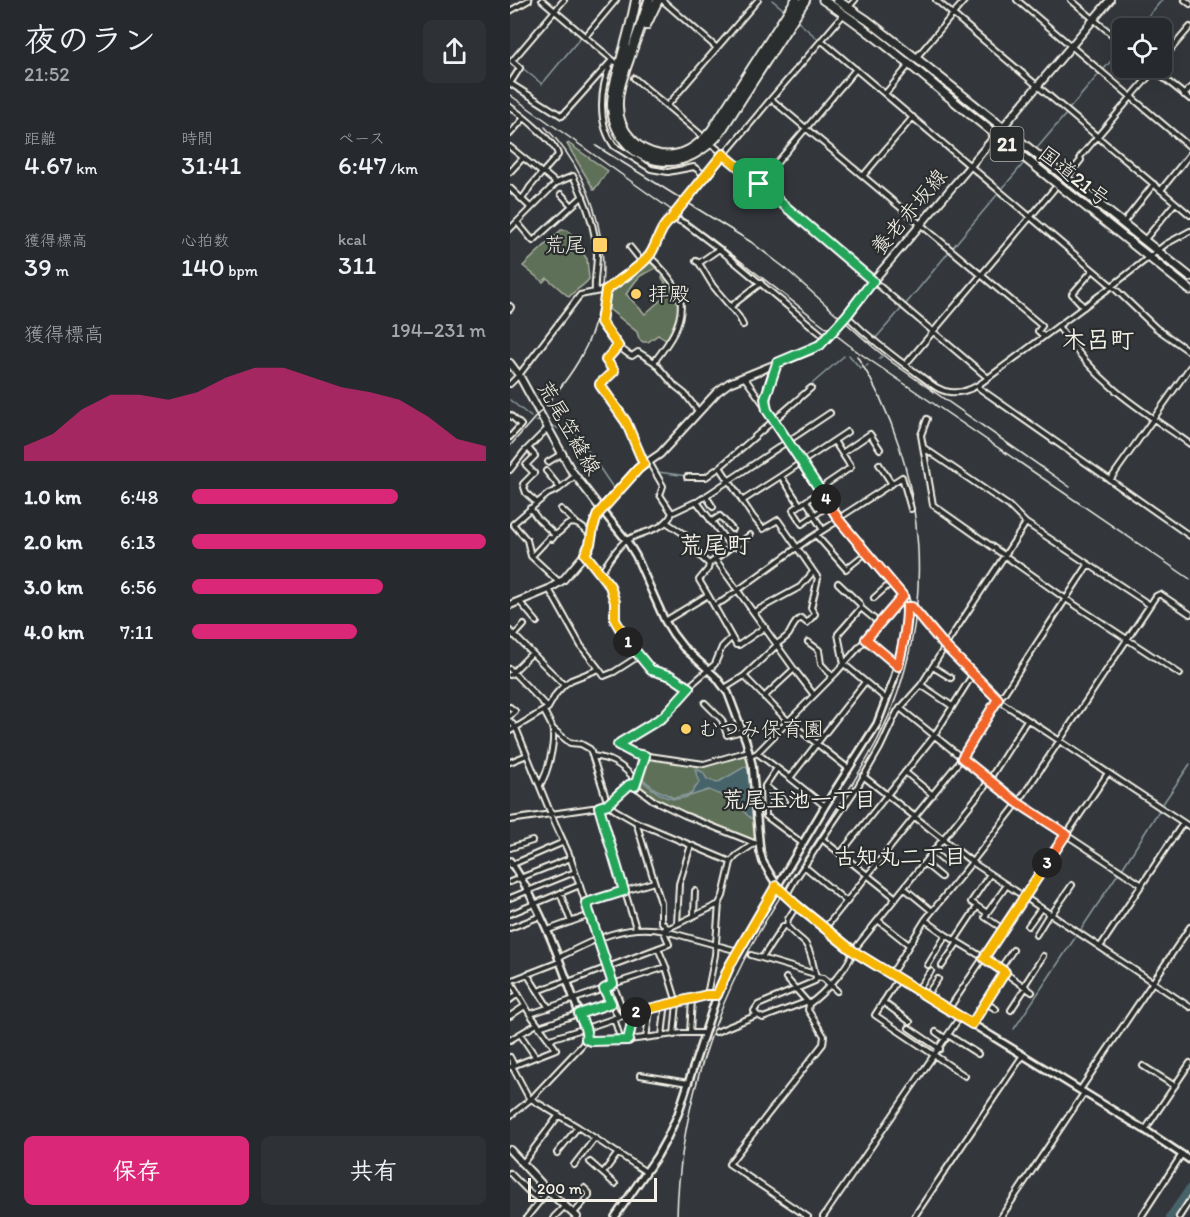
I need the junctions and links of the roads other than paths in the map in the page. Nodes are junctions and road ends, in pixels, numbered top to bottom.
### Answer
1 (529, 0) edge
2 (542, 0) edge
3 (564, 0) edge
4 (616, 0) edge
5 (636, 0) edge
6 (644, 0) edge
7 (649, 0) edge
8 (660, 0) edge
9 (758, 0) edge
10 (796, 0) edge
11 (805, 0) edge
12 (823, 0) edge
13 (837, 0) edge
14 (855, 0) edge
15 (936, 0) edge
16 (965, 0) edge
17 (1017, 0) edge
18 (1071, 0) edge
19 (1110, 0) edge
20 (1185, 0) edge
21 (1190, 4) edge
22 (555, 10) junction
23 (847, 10) junction
24 (510, 11) edge
25 (953, 15) junction
26 (641, 18) junction
27 (1093, 19) junction
28 (1190, 27) edge
29 (1112, 35) edge
30 (585, 37) junction
31 (821, 40) junction
32 (1072, 46) junction
33 (717, 48) junction
34 (1172, 48) edge
35 (916, 58) junction
36 (511, 61) edge
37 (614, 61) junction
38 (910, 65) junction
39 (856, 69) junction
40 (621, 74) junction
41 (634, 78) dead end
42 (1146, 78) edge
43 (1166, 78) edge
44 (1038, 86) junction
45 (1190, 88) edge
46 (885, 93) junction
47 (1184, 94) junction
48 (1130, 97) junction
49 (771, 99) junction
50 (1190, 99) edge
51 (667, 106) junction
52 (510, 107) edge
53 (913, 117) junction
54 (524, 118) junction
55 (1002, 127) junction
56 (806, 128) junction
57 (510, 134) edge
58 (700, 135) dead end
59 (996, 135) junction
60 (1098, 136) junction
61 (510, 147) edge
62 (714, 147) dead end
63 (1190, 147) edge
64 (723, 154) junction
65 (1190, 154) edge
66 (523, 158) junction
67 (970, 166) junction
68 (510, 172) edge
69 (542, 172) junction
70 (1067, 175) junction
71 (706, 176) junction
72 (863, 176) junction
73 (556, 183) junction
74 (759, 184) junction
75 (1154, 184) junction
76 (510, 188) edge
77 (1054, 189) tunnel mouth
78 (1161, 190) junction
79 (561, 194) dead end
80 (583, 196) junction
81 (522, 199) junction
82 (1175, 202) junction
83 (572, 206) junction
84 (531, 208) junction
85 (1190, 215) edge
86 (1030, 217) junction
87 (673, 218) junction
88 (517, 222) junction
89 (1122, 223) junction
90 (920, 225) junction
91 (510, 228) edge
92 (1190, 231) edge
93 (1147, 237) dead end
94 (630, 246) dead end
95 (718, 249) junction
96 (1158, 251) junction
97 (649, 256) junction
98 (1149, 257) junction
99 (642, 262) junction
100 (1093, 270) junction
101 (981, 275) junction
102 (1190, 277) edge
103 (873, 281) junction
104 (761, 283) junction
105 (1112, 286) junction
106 (606, 290) junction
107 (1190, 290) edge
108 (595, 292) junction
109 (730, 307) junction
110 (1084, 307) junction
111 (847, 315) junction
112 (743, 325) dead end
113 (1058, 326) junction
114 (932, 332) junction
115 (1043, 336) junction
116 (826, 338) junction
117 (618, 346) junction
118 (1190, 352) edge
119 (654, 362) junction
120 (510, 363) edge
121 (777, 363) junction
122 (905, 365) junction
123 (1190, 367) edge
124 (519, 375) junction
125 (744, 377) junction
126 (988, 378) junction
127 (510, 384) edge
128 (978, 386) junction
129 (811, 388) dead end
130 (765, 406) junction
131 (698, 411) junction
132 (830, 413) dead end
133 (510, 416) edge
134 (927, 419) dead end
135 (1154, 419) junction
136 (773, 420) junction
137 (548, 428) junction
138 (847, 432) dead end
139 (510, 436) edge
140 (788, 441) junction
141 (834, 441) junction
142 (1190, 444) edge
143 (528, 448) junction
144 (923, 448) junction
145 (880, 449) dead end
146 (562, 453) junction
147 (842, 453) junction
148 (548, 462) dead end
149 (802, 462) junction
150 (647, 463) junction
151 (879, 464) dead end
152 (720, 467) junction
153 (510, 470) edge
154 (546, 471) dead end
155 (575, 476) junction
156 (781, 476) junction
157 (687, 477) dead end
158 (1110, 480) junction
159 (729, 481) junction
160 (892, 484) junction
161 (560, 488) junction
162 (820, 490) junction
163 (706, 496) junction
164 (742, 501) junction
165 (806, 501) junction
166 (697, 502) junction
167 (537, 503) junction
168 (800, 505) junction
169 (830, 505) junction
170 (713, 507) dead end
171 (530, 508) junction
172 (561, 509) dead end
173 (601, 509) junction
174 (911, 509) dead end
175 (672, 513) junction
176 (814, 516) junction
177 (839, 519) junction
178 (666, 522) junction
179 (711, 522) junction
180 (577, 524) junction
181 (1026, 524) junction
182 (732, 530) dead end
183 (823, 530) junction
184 (555, 535) junction
185 (750, 535) dead end
186 (816, 535) junction
187 (592, 536) junction
188 (1190, 536) edge
189 (627, 541) junction
190 (731, 547) junction
191 (797, 548) junction
192 (866, 552) junction
193 (585, 554) junction
194 (1005, 555) junction
195 (531, 556) junction
196 (716, 560) junction
197 (709, 564) junction
198 (1088, 565) junction
199 (813, 572) junction
200 (601, 573) junction
201 (892, 582) junction
202 (560, 583) junction
203 (838, 583) dead end
204 (549, 589) junction
205 (738, 590) junction
206 (708, 595) junction
207 (903, 596) junction
208 (874, 598) dead end
209 (1066, 599) junction
210 (519, 601) junction
211 (510, 605) edge
212 (714, 605) junction
213 (1150, 605) junction
214 (907, 607) junction
215 (861, 608) junction
216 (754, 612) junction
217 (1190, 615) edge
218 (665, 621) junction
219 (537, 622) dead end
220 (879, 623) junction
221 (524, 625) dead end
222 (765, 627) junction
223 (510, 631) edge
224 (514, 636) junction
225 (731, 638) junction
226 (866, 639) junction
227 (1128, 639) junction
228 (808, 642) dead end
229 (777, 645) junction
230 (945, 646) junction
231 (532, 653) junction
232 (639, 656) junction
233 (844, 664) junction
234 (898, 666) junction
235 (933, 667) junction
236 (599, 669) junction
237 (794, 669) junction
238 (709, 670) junction
239 (511, 672) edge
240 (973, 674) junction
241 (1180, 674) dead end
242 (744, 676) junction
243 (832, 676) junction
244 (951, 678) dead end
245 (865, 682) junction
246 (564, 685) junction
247 (921, 685) junction
248 (689, 688) junction
249 (725, 688) junction
250 (814, 695) junction
251 (764, 697) junction
252 (998, 699) junction
253 (887, 700) junction
254 (705, 703) dead end
255 (952, 706) junction
256 (510, 707) edge
257 (548, 708) junction
258 (900, 708) junction
259 (545, 713) dead end
260 (510, 716) edge
261 (1028, 720) junction
262 (510, 721) edge
263 (788, 721) junction
264 (516, 728) junction
265 (553, 729) junction
266 (510, 731) edge
267 (742, 731) junction
268 (934, 736) junction
269 (1059, 741) junction
270 (817, 744) junction
271 (757, 753) junction
272 (750, 754) junction
273 (527, 755) junction
274 (592, 756) junction
275 (645, 756) junction
276 (962, 758) junction
277 (510, 762) edge
278 (777, 768) junction
279 (849, 769) junction
280 (905, 772) junction
281 (1108, 773) junction
282 (863, 776) junction
283 (790, 778) junction
284 (990, 780) junction
285 (634, 785) junction
286 (540, 786) junction
287 (765, 786) junction
288 (886, 795) junction
289 (933, 795) junction
290 (784, 801) dead end
291 (1018, 803) junction
292 (608, 804) junction
293 (825, 806) junction
294 (599, 807) junction
295 (551, 814) junction
296 (915, 817) junction
297 (510, 820) edge
298 (636, 822) junction
299 (1184, 823) junction
300 (1190, 827) edge
301 (1066, 834) junction
302 (822, 839) junction
303 (943, 840) junction
304 (532, 841) dead end
305 (564, 842) junction
306 (757, 843) junction
307 (802, 843) junction
308 (691, 845) junction
309 (510, 848) edge
310 (933, 852) junction
311 (840, 854) junction
312 (571, 858) junction
313 (731, 862) junction
314 (972, 862) junction
315 (924, 863) junction
316 (946, 863) dead end
317 (511, 864) edge
318 (804, 866) junction
319 (575, 872) junction
320 (990, 874) junction
321 (868, 875) junction
322 (941, 877) dead end
323 (520, 878) junction
324 (510, 882) edge
325 (654, 882) junction
326 (580, 885) junction
327 (1007, 885) junction
328 (1072, 885) dead end
329 (1142, 885) junction
330 (776, 886) junction
331 (904, 888) junction
332 (528, 890) junction
333 (624, 891) junction
334 (695, 891) dead end
335 (560, 893) junction
336 (786, 896) junction
337 (1024, 897) junction
338 (510, 898) edge
339 (896, 898) junction
340 (847, 902) junction
341 (535, 903) junction
342 (586, 903) junction
343 (719, 904) junction
344 (796, 905) junction
345 (977, 907) junction
346 (1041, 908) junction
347 (932, 911) junction
348 (510, 914) edge
349 (987, 914) junction
350 (1050, 914) junction
351 (590, 915) junction
352 (694, 915) junction
353 (541, 916) junction
354 (925, 920) junction
355 (879, 921) junction
356 (571, 922) junction
357 (677, 924) junction
358 (787, 926) junction
359 (1028, 926) dead end
360 (1190, 927) edge
361 (510, 928) edge
362 (636, 928) junction
363 (825, 928) junction
364 (665, 929) junction
365 (1003, 929) junction
366 (547, 931) junction
367 (946, 935) junction
368 (1036, 935) dead end
369 (597, 938) junction
370 (957, 941) junction
371 (716, 944) junction
372 (909, 945) junction
373 (1100, 947) junction
374 (658, 948) junction
375 (1013, 950) dead end
376 (738, 951) junction
377 (853, 951) junction
378 (751, 956) dead end
379 (1043, 956) dead end
380 (762, 958) junction
381 (984, 958) junction
382 (558, 960) junction
383 (928, 965) dead end
384 (942, 966) dead end
385 (607, 967) junction
386 (666, 967) junction
387 (931, 971) dead end
388 (1003, 971) junction
389 (889, 973) junction
390 (528, 974) junction
391 (816, 975) junction
392 (786, 978) dead end
393 (898, 979) junction
394 (938, 979) dead end
395 (510, 981) edge
396 (567, 981) junction
397 (1152, 982) junction
398 (613, 984) junction
399 (830, 984) junction
400 (1025, 986) junction
401 (604, 989) junction
402 (795, 989) junction
403 (538, 990) junction
404 (916, 990) junction
405 (837, 991) dead end
406 (1032, 992) dead end
407 (518, 994) junction
408 (707, 995) junction
409 (717, 995) junction
410 (926, 996) junction
411 (574, 999) junction
412 (692, 999) junction
413 (510, 1000) edge
414 (883, 1002) junction
415 (611, 1003) junction
416 (677, 1003) junction
417 (808, 1003) junction
418 (986, 1003) junction
419 (525, 1006) junction
420 (663, 1006) junction
421 (1190, 1007) edge
422 (549, 1008) junction
423 (650, 1009) junction
424 (948, 1010) junction
425 (996, 1010) dead end
426 (1011, 1010) dead end
427 (634, 1013) junction
428 (530, 1014) junction
429 (579, 1014) junction
430 (625, 1015) junction
431 (510, 1016) edge
432 (757, 1016) junction
433 (960, 1017) junction
434 (616, 1018) junction
435 (910, 1022) dead end
436 (972, 1024) junction
437 (538, 1025) junction
438 (585, 1026) junction
439 (909, 1028) dead end
440 (716, 1032) dead end
441 (936, 1032) dead end
442 (690, 1033) junction
443 (704, 1033) junction
444 (520, 1034) junction
445 (674, 1035) junction
446 (662, 1036) junction
447 (947, 1037) junction
448 (646, 1038) junction
449 (550, 1039) junction
450 (586, 1039) junction
451 (510, 1040) edge
452 (628, 1040) junction
453 (621, 1041) junction
454 (940, 1049) junction
455 (978, 1054) dead end
456 (1023, 1055) junction
457 (535, 1056) junction
458 (935, 1056) junction
459 (510, 1057) edge
460 (1190, 1063) edge
461 (512, 1066) edge
462 (1143, 1066) dead end
463 (640, 1075) dead end
464 (965, 1076) dead end
465 (688, 1083) junction
466 (1175, 1086) junction
467 (1082, 1092) junction
468 (531, 1099) junction
469 (559, 1115) junction
470 (510, 1116) edge
471 (578, 1127) junction
472 (1145, 1130) junction
473 (595, 1138) junction
474 (510, 1150) edge
475 (557, 1153) dead end
476 (618, 1153) junction
477 (1182, 1154) junction
478 (1190, 1160) edge
479 (590, 1162) dead end
480 (522, 1164) junction
481 (574, 1165) dead end
482 (646, 1172) junction
483 (510, 1173) edge
484 (603, 1173) junction
485 (615, 1184) dead end
486 (584, 1188) dead end
487 (548, 1191) junction
488 (1190, 1200) edge
489 (541, 1201) junction
490 (565, 1206) junction
491 (575, 1215) edge
492 (528, 1217) edge
493 (554, 1217) edge
494 (615, 1217) edge
495 (808, 1217) edge
496 (823, 1217) edge
497 (914, 1217) edge
498 (1001, 1217) edge
499 (1141, 1217) edge
500 (1179, 1217) edge

1 - 24 street
2 - 22 street
3 - 22 street
4 - 30 street
5 - 26 highway
6 - 26 highway
7 - 26 highway
8 - 26 highway
8 - 33 street
9 - 33 street
10 - 40 highway
11 - 40 highway
12 - 23 highway, 国道21号 / 21
13 - 23 highway, 国道21号 / 21
14 - 23 street
15 - 25 street
16 - 25 street
17 - 32 street
18 - 27 street
19 - 27 main road, 養老赤坂線
20 - 21 street
22 - 30 street
22 - 36 street
23 - 31 street
23 - 35 highway, 国道21号 / 21
23 - 38 highway, 国道21号 / 21
25 - 35 street
25 - 44 street
26 - 40 highway
27 - 29 street
27 - 32 main road, 養老赤坂線
28 - 34 street
30 - 37 street
31 - 39 street
31 - 49 street
32 - 44 main road, 養老赤坂線
32 - 48 street
33 - 51 street
35 - 55 highway, 国道21号 / 21
36 - 37 street
37 - 71 street
38 - 46 street
38 - 59 highway, 国道21号 / 21
39 - 46 street
39 - 56 street
41 - 51 street
42 - 48 street
43 - 47 street
44 - 55 main road, 養老赤坂線
44 - 60 street
45 - 47 street
46 - 53 street
47 - 50 street
48 - 60 street
48 - 63 street
49 - 56 street
49 - 64 street
51 - 58 street
52 - 54 street
53 - 67 street
53 - 72 street
54 - 57 street
54 - 69 street
55 - 59 main road, 養老赤坂線
55 - 70 highway, 国道21号 / 21
56 - 72 street
56 - 74 street
59 - 67 main road, 養老赤坂線
59 - 98 highway, 国道21号 / 21
60 - 70 street
60 - 75 street
61 - 66 street
62 - 64 street
64 - 71 street
64 - 74 street
65 - 78 street
66 - 68 street
66 - 69 street
67 - 86 street
67 - 90 main road, 養老赤坂線
69 - 73 street
69 - 81 street
70 - 89 highway, 国道21号 / 21
71 - 87 street
72 - 90 street
73 - 80 street
73 - 84 street
74 - 103 street
75 - 78 street
75 - 89 street
76 - 81 street
77 - 86 street
78 - 82 street
79 - 83 street
80 - 83 street
80 - 108 street
81 - 84 street
82 - 85 street
82 - 93 street
83 - 88 street
84 - 88 street
86 - 100 street
86 - 101 street
87 - 95 street
87 - 97 street
88 - 91 street
89 - 96 highway, 国道21号 / 21
90 - 101 street
90 - 103 main road, 養老赤坂線
92 - 96 street
94 - 99 street
95 - 104 street
95 - 109 street
96 - 98 street
96 - 102 highway, 国道21号 / 21
97 - 99 street
97 - 119 street
98 - 105 street
98 - 107 highway, 国道21号 / 21
99 - 106 street
100 - 105 street
100 - 110 street
101 - 114 street
101 - 115 street
103 - 111 main road, 養老赤坂線
103 - 114 street
104 - 109 street
104 - 116 street
105 - 110 street
105 - 118 street
106 - 108 street
106 - 117 street
108 - 124 street
109 - 112 street
110 - 113 street
111 - 116 main road, 養老赤坂線
111 - 122 street
113 - 115 street
113 - 135 street
114 - 122 street
114 - 126 street
115 - 126 street
116 - 121 main road, 養老赤坂線
117 - 119 street
117 - 150 street
119 - 131 street
120 - 124 main road, 荒尾笠縫線
121 - 125 main road, 養老赤坂線
121 - 130 street
122 - 128 street
123 - 135 street
124 - 127 street
124 - 137 main road, 荒尾笠縫線
125 - 130 street
125 - 131 main road, 養老赤坂線
126 - 128 street
128 - 158 street
129 - 136 street
130 - 136 street
131 - 150 main road, 養老赤坂線
132 - 140 street
133 - 139 street
134 - 144 street
135 - 142 street
135 - 158 street
136 - 140 street
136 - 152 street
137 - 143 street
137 - 146 main road, 荒尾笠縫線
138 - 141 street
140 - 149 street
140 - 159 street
141 - 147 street
141 - 149 street
143 - 153 street
143 - 167 street
144 - 181 street
144 - 194 street
145 - 147 street
146 - 148 street
146 - 155 main road, 荒尾笠縫線
147 - 162 street
149 - 156 street
149 - 162 street
150 - 173 main road, 養老赤坂線
150 - 175 street
151 - 160 street
152 - 157 street
152 - 159 street
154 - 161 street
155 - 161 street
155 - 173 main road, 荒尾笠縫線
156 - 164 street
156 - 168 street
158 - 188 street
159 - 163 street
159 - 164 street
160 - 174 street
160 - 177 street
161 - 167 street
162 - 165 street
162 - 169 street
163 - 166 street
163 - 170 street
164 - 191 street
165 - 168 street
165 - 176 street
166 - 175 street
166 - 179 street
167 - 171 street
168 - 176 street
169 - 176 street
169 - 177 street
171 - 184 street
171 - 195 street
172 - 180 street
173 - 187 main road, 養老赤坂線
173 - 189 street
175 - 178 street
176 - 183 street
177 - 183 street
177 - 192 street
178 - 189 street
178 - 197 street
179 - 182 street
179 - 190 street
180 - 184 street
180 - 187 street
181 - 194 street
181 - 198 street
183 - 186 street
184 - 195 street
185 - 190 street
186 - 191 street
186 - 192 street
187 - 193 main road, 養老赤坂線
189 - 200 street
189 - 218 street
190 - 196 street
191 - 199 street
191 - 205 street
192 - 201 street
193 - 200 street
193 - 202 main road, 養老赤坂線
194 - 209 street
194 - 230 street
195 - 202 street
196 - 197 street
196 - 205 street
197 - 206 street
198 - 209 street
198 - 213 street
199 - 216 street
199 - 229 street
200 - 232 street
201 - 207 street
201 - 208 street
202 - 204 main road, 養老赤坂線
203 - 215 street
204 - 210 main road, 養老赤坂線
204 - 236 street
205 - 212 street
205 - 216 street
206 - 212 street
206 - 218 street
207 - 214 street
207 - 220 street
209 - 227 street
209 - 252 street
210 - 211 main road, 養老赤坂線
210 - 219 street
212 - 225 street
213 - 217 street
213 - 227 street
214 - 230 street
214 - 234 street
215 - 220 street
215 - 233 street
216 - 222 street
218 - 238 street
220 - 226 street
221 - 224 street
222 - 225 street
222 - 229 street
223 - 224 street
224 - 231 street
225 - 238 street
226 - 233 street
226 - 234 street
227 - 241 street
227 - 269 street
228 - 243 street
229 - 237 street
229 - 242 street
230 - 235 street
230 - 240 street
231 - 239 street
231 - 246 street
232 - 236 street
232 - 248 street
233 - 243 street
233 - 245 street
234 - 253 street
235 - 244 street
235 - 247 street
236 - 246 street
237 - 250 street
237 - 251 street
238 - 248 street
238 - 249 street
239 - 257 street
240 - 252 street
240 - 255 street
242 - 249 street
242 - 251 street
243 - 250 street
245 - 253 street
245 - 270 street
246 - 257 street
247 - 255 street
247 - 258 street
248 - 275 street
249 - 267 street
250 - 263 street
251 - 263 street
252 - 261 street
252 - 276 street
253 - 279 street
254 - 267 street
255 - 268 street
256 - 260 street
257 - 264 street
258 - 268 street
258 - 282 street
259 - 265 street
261 - 269 street
261 - 284 street
262 - 264 street
263 - 270 street
263 - 271 street
264 - 266 street
264 - 273 street
265 - 274 street
265 - 286 street
267 - 272 street
268 - 276 street
268 - 280 street
269 - 281 street
269 - 291 street
270 - 279 street
270 - 283 street
271 - 272 street
271 - 278 street
272 - 275 street
272 - 306 street
273 - 277 street
273 - 286 street
274 - 285 street
274 - 292 street
275 - 285 street
276 - 284 street
276 - 289 street
278 - 283 street
278 - 287 street
279 - 293 street
280 - 288 street
280 - 289 street
281 - 299 street
281 - 301 street
282 - 288 street
282 - 302 street
283 - 293 street
284 - 291 street
284 - 303 street
285 - 292 street
285 - 306 street
286 - 295 street
287 - 290 street
287 - 307 street
288 - 296 street
288 - 311 street
289 - 296 street
291 - 301 street
291 - 314 street
292 - 294 street
292 - 298 street
293 - 307 street
294 - 295 street
294 - 333 street
295 - 297 street
295 - 305 street
296 - 303 street
296 - 321 street
298 - 308 street
298 - 325 street
299 - 300 street
299 - 329 street
301 - 329 street
301 - 337 street
302 - 311 street
302 - 318 street
303 - 310 street
303 - 314 street
304 - 309 street
305 - 312 street
305 - 317 street
306 - 313 street
306 - 330 street
307 - 330 street
308 - 313 street
308 - 357 street
310 - 315 street
310 - 316 street
311 - 321 street
312 - 319 street
312 - 323 street
313 - 343 street
314 - 320 street
314 - 347 street
315 - 322 street
315 - 331 street
317 - 323 street
318 - 336 street
318 - 340 street
319 - 326 street
319 - 332 street
320 - 327 street
320 - 345 street
321 - 339 street
321 - 340 street
323 - 324 street
323 - 332 street
325 - 333 street
325 - 364 street
326 - 335 street
326 - 342 street
327 - 337 street
327 - 349 street
328 - 350 street
329 - 373 street
330 - 336 street
330 - 376 street
331 - 339 street
331 - 347 street
332 - 338 street
332 - 341 street
333 - 342 street
333 - 362 street
334 - 352 street
335 - 341 street
335 - 356 street
336 - 344 street
337 - 346 street
337 - 365 street
339 - 355 street
340 - 363 street
341 - 348 street
341 - 353 street
342 - 351 street
343 - 352 street
343 - 371 street
344 - 358 street
344 - 363 street
345 - 349 street
345 - 370 street
346 - 350 street
346 - 359 street
347 - 354 street
349 - 365 street
350 - 368 street
350 - 373 street
351 - 356 street
351 - 369 street
352 - 357 street
353 - 361 street
353 - 366 street
354 - 367 street
354 - 372 street
355 - 372 street
355 - 377 street
356 - 366 street
357 - 364 street
358 - 380 street
358 - 391 street
360 - 397 street
362 - 364 street
362 - 369 street
363 - 377 street
364 - 371 street
364 - 374 street
365 - 381 street
366 - 382 street
367 - 370 street
367 - 383 street
369 - 382 street
369 - 385 street
370 - 381 street
370 - 384 street
371 - 376 street
371 - 408 street
372 - 389 street
373 - 397 street
374 - 385 street
374 - 386 street
375 - 388 street
376 - 409 street
377 - 389 street
377 - 399 street
378 - 380 street
379 - 400 street
380 - 391 street
381 - 388 street
381 - 424 street
382 - 390 street
382 - 396 street
385 - 396 street
385 - 398 street
386 - 398 street
386 - 416 street
387 - 404 street
388 - 400 street
388 - 418 street
389 - 393 street
390 - 395 street
390 - 403 street
391 - 399 street
391 - 402 street
392 - 402 street
393 - 404 street
393 - 414 street
394 - 410 street
395 - 407 street
396 - 403 street
396 - 411 street
397 - 421 street
397 - 467 street
398 - 401 street
398 - 430 street
399 - 405 street
399 - 417 street
400 - 406 street
400 - 426 street
401 - 411 street
401 - 415 street
402 - 417 street
402 - 432 street
403 - 422 street
404 - 410 street
407 - 413 street
407 - 419 street
408 - 409 street
408 - 412 street
409 - 443 street
410 - 424 street
411 - 422 street
411 - 429 street
412 - 416 street
412 - 442 street
414 - 435 street
414 - 458 street
415 - 429 street
415 - 434 street
416 - 420 street
416 - 445 street
417 - 432 street
417 - 495 street
418 - 425 street
418 - 436 street
419 - 428 street
419 - 431 street
420 - 423 street
420 - 446 street
422 - 428 street
423 - 427 street
423 - 448 street
424 - 433 street
427 - 430 street
427 - 452 street
428 - 437 street
429 - 437 street
429 - 438 street
430 - 434 street
432 - 440 street
433 - 436 street
433 - 447 street
434 - 438 street
434 - 453 street
436 - 456 street
437 - 444 street
437 - 449 street
438 - 449 street
438 - 450 street
439 - 454 street
441 - 447 street
442 - 443 street
442 - 445 street
443 - 465 street
444 - 451 street
444 - 457 street
445 - 446 street
446 - 448 street
447 - 454 street
447 - 455 street
448 - 452 street
449 - 457 street
450 - 453 street
450 - 468 street
452 - 453 street
454 - 458 street
456 - 467 street
456 - 497 street
457 - 461 street
458 - 464 street
458 - 496 street
459 - 461 street
460 - 466 street
461 - 468 street
462 - 466 street
463 - 465 street
465 - 482 street
466 - 472 street
467 - 472 street
467 - 498 street
468 - 469 street
468 - 470 street
469 - 471 street
469 - 480 street
471 - 473 street
471 - 475 street
472 - 477 street
473 - 476 street
473 - 481 street
474 - 480 main road
476 - 482 street
476 - 484 street
477 - 478 street
477 - 499 street
479 - 484 street
480 - 487 main road
482 - 494 street
483 - 489 street
484 - 485 street
486 - 491 street
487 - 489 street
487 - 490 main road
488 - 500 street
489 - 492 street
490 - 491 main road
490 - 493 street

